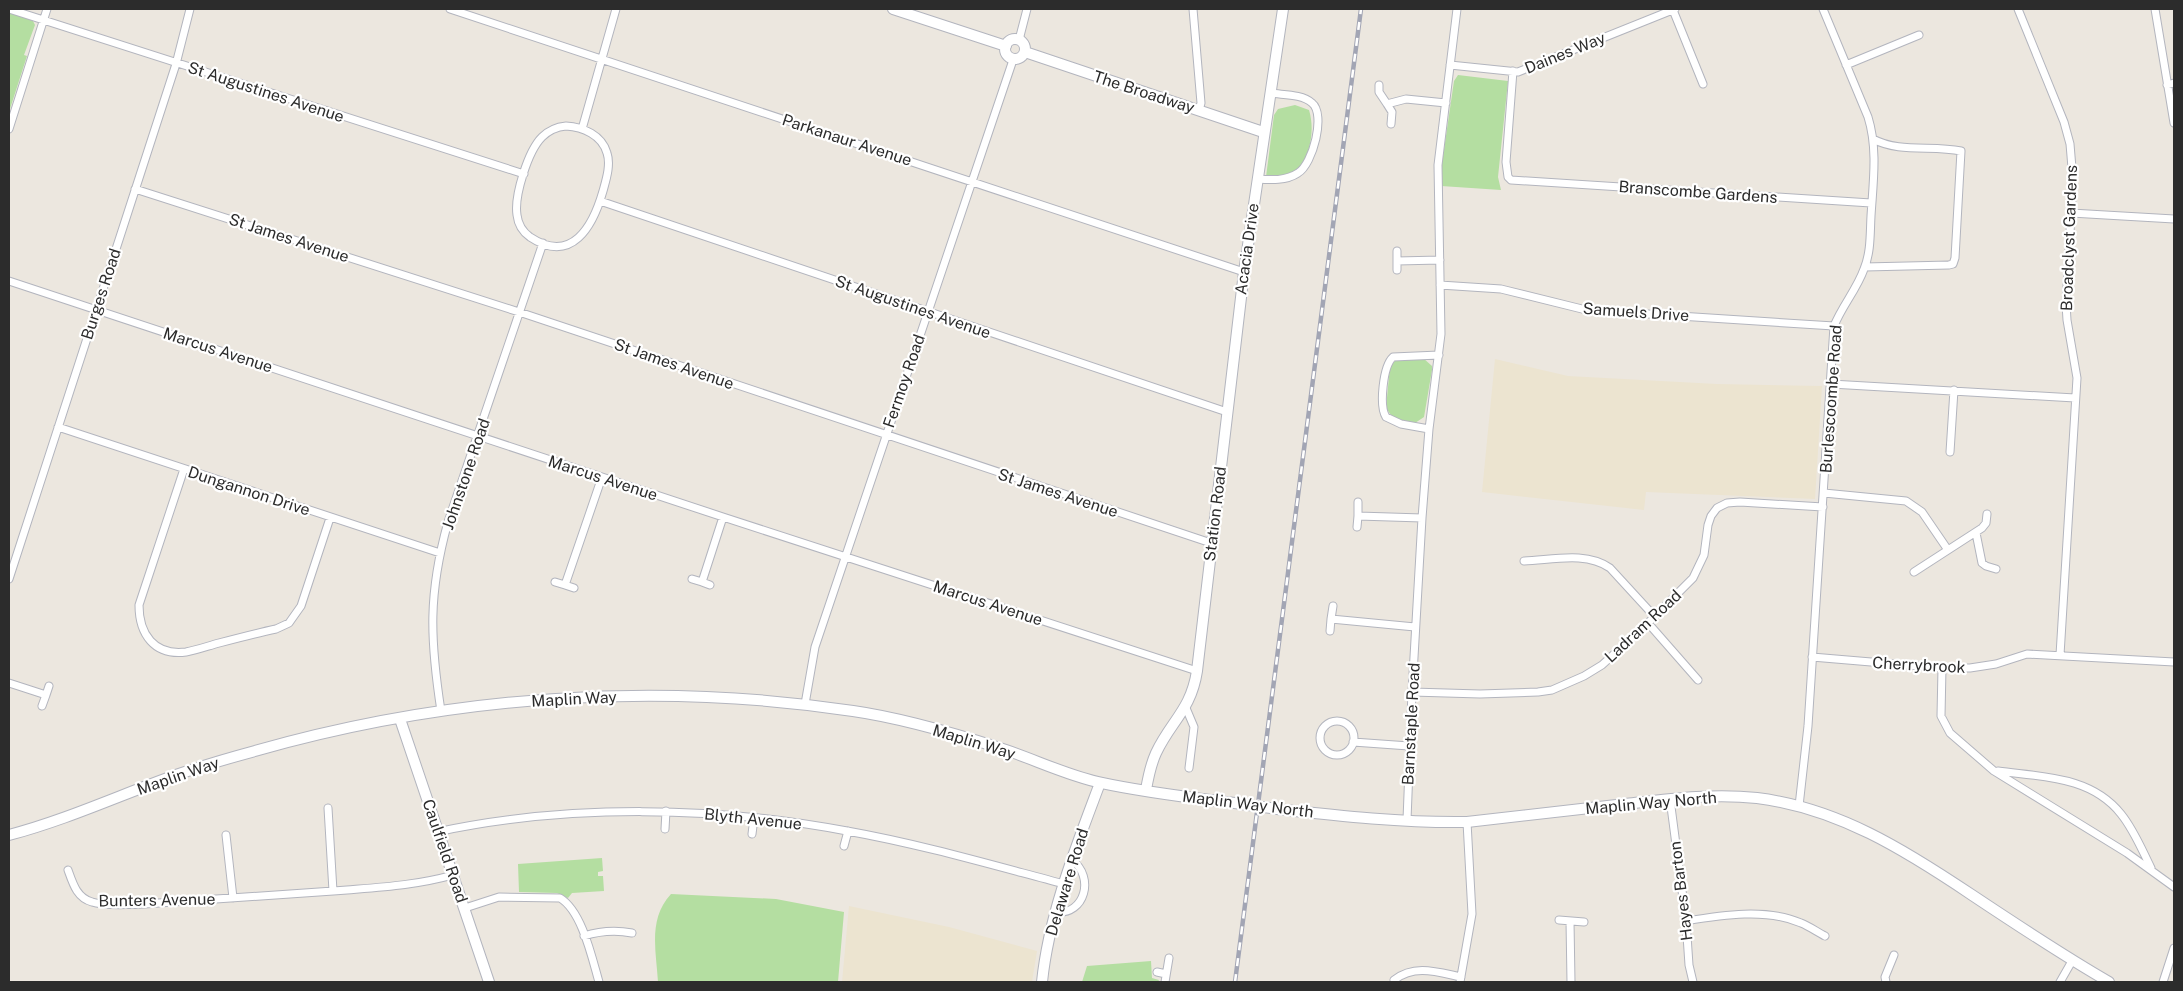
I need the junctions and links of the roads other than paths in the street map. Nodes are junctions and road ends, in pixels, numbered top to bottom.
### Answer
1 (9, 9) edge
2 (47, 9) edge
3 (190, 9) edge
4 (450, 9) edge
5 (616, 9) edge
6 (893, 9) edge
7 (1027, 9) edge
8 (1193, 9) edge
9 (1283, 9) edge
10 (1457, 9) edge
11 (1674, 9) edge
12 (1823, 9) edge
13 (2018, 9) edge
14 (2155, 9) edge
15 (44, 20) junction
16 (1919, 35) dead end
17 (1019, 40) junction
18 (1006, 46) junction
19 (1025, 52) junction
20 (602, 59) junction
21 (1013, 60) junction
22 (176, 64) junction
23 (1450, 65) junction
24 (1846, 65) junction
25 (1513, 71) junction
26 (1703, 84) dead end
27 (2170, 84) edge
28 (1379, 85) dead end
29 (1271, 93) junction
30 (1446, 103) junction
31 (1387, 104) junction
32 (1199, 110) junction
33 (2174, 123) edge
34 (1391, 124) dead end
35 (9, 129) edge
36 (582, 129) junction
37 (1264, 132) junction
38 (1873, 139) junction
39 (524, 174) junction
40 (1257, 180) junction
41 (972, 181) junction
42 (135, 188) junction
43 (600, 201) junction
44 (1871, 203) junction
45 (2071, 213) junction
46 (2174, 219) edge
47 (543, 243) junction
48 (1397, 252) dead end
49 (1440, 260) junction
50 (1397, 261) junction
51 (1865, 267) junction
52 (1397, 270) dead end
53 (1244, 272) junction
54 (9, 281) edge
55 (1440, 286) junction
56 (96, 310) junction
57 (519, 312) junction
58 (927, 312) junction
59 (1238, 319) joint
60 (1834, 326) junction
61 (1439, 355) junction
62 (1831, 384) junction
63 (1954, 390) junction
64 (2075, 398) junction
65 (1227, 412) junction
66 (58, 427) junction
67 (1429, 429) junction
68 (886, 436) junction
69 (478, 437) junction
70 (1950, 452) dead end
71 (184, 469) junction
72 (602, 477) junction
73 (1824, 493) junction
74 (1358, 502) dead end
75 (1823, 507) junction
76 (1987, 514) dead end
77 (1358, 516) junction
78 (330, 518) junction
79 (724, 518) junction
80 (1422, 518) junction
81 (1357, 527) dead end
82 (1976, 532) junction
83 (1211, 543) junction
84 (1948, 550) junction
85 (440, 553) junction
86 (845, 556) junction
87 (1524, 561) dead end
88 (1996, 568) dead end
89 (1914, 572) dead end
90 (9, 579) edge
91 (692, 579) dead end
92 (555, 582) dead end
93 (702, 582) junction
94 (565, 585) junction
95 (710, 585) dead end
96 (574, 588) dead end
97 (1332, 606) dead end
98 (1655, 617) junction
99 (1331, 619) junction
100 (1648, 623) junction
101 (1415, 627) junction
102 (1330, 631) dead end
103 (2060, 655) junction
104 (1812, 657) junction
105 (2174, 662) edge
106 (1942, 668) junction
107 (1198, 671) junction
108 (1698, 680) dead end
109 (9, 683) edge
110 (49, 686) dead end
111 (1412, 692) junction
112 (46, 695) junction
113 (805, 704) junction
114 (42, 706) dead end
115 (1186, 708) junction
116 (440, 711) junction
117 (400, 719) junction
118 (1353, 742) junction
119 (1409, 746) junction
120 (1189, 768) dead end
121 (1994, 771) junction
122 (2025, 775) junction
123 (1100, 783) junction
124 (2021, 788) junction
125 (1146, 790) junction
126 (1670, 799) junction
127 (1799, 806) junction
128 (328, 808) dead end
129 (666, 811) junction
130 (754, 818) junction
131 (1407, 820) junction
132 (1468, 822) junction
133 (665, 829) dead end
134 (848, 831) junction
135 (437, 832) junction
136 (752, 834) dead end
137 (9, 835) edge
138 (226, 835) dead end
139 (2139, 844) junction
140 (844, 846) dead end
141 (2127, 853) junction
142 (1072, 860) junction
143 (68, 870) dead end
144 (2152, 870) junction
145 (453, 875) junction
146 (1064, 884) junction
147 (2174, 887) edge
148 (334, 891) junction
149 (233, 898) junction
150 (465, 908) junction
151 (1056, 912) junction
152 (1559, 920) dead end
153 (1570, 921) junction
154 (1686, 921) junction
155 (1584, 922) dead end
156 (632, 933) dead end
157 (584, 936) junction
158 (1825, 936) dead end
159 (2174, 948) edge
160 (1894, 955) dead end
161 (1168, 958) dead end
162 (2072, 961) junction
163 (1157, 972) dead end
164 (1166, 974) junction
165 (1394, 980) dead end
166 (1460, 980) edge
167 (489, 982) edge
168 (599, 982) edge
169 (1042, 982) edge
170 (1165, 982) edge
171 (1571, 982) edge
172 (1693, 982) edge
173 (1886, 982) edge
174 (2060, 982) edge
175 (2109, 982) edge
176 (2163, 982) edge

1 - 15 street, St Augustines Avenue
2 - 15 street
3 - 22 street, Burges Road
4 - 20 street, Parkanaur Avenue
5 - 20 street
6 - 18 street
7 - 17 street
8 - 32 street
9 - 29 street, Acacia Drive
10 - 23 street, Barnstaple Road
11 - 25 street, Daines Way
11 - 26 street
12 - 24 street, Burlescoombe Road
13 - 45 street, Broadclyst Gardens
14 - 27 street
15 - 22 street, St Augustines Avenue
15 - 35 street
16 - 24 street
17 - 18 street
17 - 19 street
18 - 21 street
19 - 21 street
19 - 32 street, The Broadway
20 - 36 street
20 - 41 street, Parkanaur Avenue
21 - 41 street, Fermoy Road
22 - 39 street, St Augustines Avenue
22 - 42 street, Burges Road
23 - 25 street, Daines Way
23 - 30 street, Barnstaple Road
24 - 38 street, Burlescoombe Road
25 - 44 street, Branscombe Gardens
27 - 33 street
28 - 31 street
29 - 37 street, Acacia Drive
29 - 40 street, Acacia Drive
30 - 31 street
30 - 49 street, Barnstaple Road
31 - 34 street
32 - 37 street, The Broadway
36 - 39 street
36 - 43 street
37 - 40 street, Acacia Drive
38 - 44 street, Burlescoombe Road
38 - 51 street
39 - 47 street
40 - 53 street, Acacia Drive
41 - 53 street, Parkanaur Avenue
41 - 58 street, Fermoy Road
42 - 56 street, Burges Road
42 - 57 street, St James Avenue
43 - 47 street
43 - 58 street, St Augustines Avenue
44 - 51 street, Burlescoombe Road
45 - 46 street
45 - 64 street, Broadclyst Gardens
47 - 57 street, Johnstone Road
48 - 50 street
49 - 50 street
49 - 55 street, Barnstaple Road
50 - 52 street
51 - 60 street, Burlescoombe Road
53 - 59 street, Acacia Drive
54 - 56 street, Marcus Avenue
55 - 60 street, Samuels Drive
55 - 61 street, Barnstaple Road
56 - 66 street, Burges Road
56 - 69 street, Marcus Avenue
57 - 68 street, St James Avenue
57 - 69 street, Johnstone Road
58 - 65 street, St Augustines Avenue
58 - 68 street, Fermoy Road
59 - 65 street, Station Road
60 - 62 street, Burlescoombe Road
61 - 67 street, Barnstaple Road
61 - 67 street
62 - 63 street
62 - 73 street, Burlescoombe Road
63 - 64 street
63 - 70 street
64 - 103 street, Broadclyst Gardens
65 - 83 street, Station Road
66 - 71 street, Dungannon Drive
66 - 90 street, Burges Road
67 - 80 street, Barnstaple Road
68 - 83 street, St James Avenue
68 - 86 street, Fermoy Road
69 - 72 street, Marcus Avenue
69 - 85 street, Johnstone Road
71 - 78 street, Dungannon Drive
71 - 78 street
72 - 79 street, Marcus Avenue
72 - 94 street
73 - 75 street, Burlescoombe Road
73 - 84 street
74 - 77 street
75 - 98 street, Ladram Road
75 - 104 street, Burlescoombe Road
76 - 82 street
77 - 80 street
77 - 81 street
78 - 85 street, Dungannon Drive
79 - 86 street, Marcus Avenue
79 - 93 street
80 - 101 street, Barnstaple Road
82 - 84 street
82 - 88 street
83 - 107 street, Station Road
84 - 89 street
85 - 116 street, Johnstone Road
86 - 107 street, Marcus Avenue
86 - 113 street, Fermoy Road
87 - 98 street
91 - 93 street
92 - 94 street
93 - 95 street
94 - 96 street
97 - 99 street
98 - 100 street, Ladram Road
99 - 101 street
99 - 102 street
100 - 108 street
100 - 111 street, Ladram Road
101 - 111 street, Barnstaple Road
103 - 105 street, Cherrybrook
103 - 106 street, Cherrybrook
104 - 106 street, Cherrybrook
104 - 127 street, Burlescoombe Road
106 - 121 street
107 - 115 street, Station Road
109 - 112 street
110 - 112 street
111 - 119 street, Barnstaple Road
112 - 114 street
113 - 116 street, Maplin Way
113 - 123 street, Maplin Way
115 - 120 street
115 - 125 street, Station Road
116 - 117 street, Maplin Way
117 - 135 street, Caulfield Road
117 - 137 street, Maplin Way
118 - 118 street
118 - 119 street
119 - 131 street, Barnstaple Road
121 - 122 street
121 - 124 street
122 - 124 street
122 - 139 street
123 - 125 street, Maplin Way
123 - 142 street, Delaware Road
124 - 141 street
125 - 131 street, Maplin Way North, bridge
126 - 127 street, Maplin Way North
126 - 132 street, Maplin Way North
126 - 154 street, Hayes Barton
127 - 162 street, Maplin Way North
128 - 148 street
129 - 130 street, Blyth Avenue
129 - 133 street
129 - 135 street, Blyth Avenue
130 - 134 street, Blyth Avenue
130 - 136 street
131 - 132 street, Maplin Way North
132 - 166 street
134 - 140 street
134 - 146 street, Blyth Avenue
135 - 145 street, Caulfield Road
138 - 149 street, Bunters Avenue
139 - 141 street
139 - 144 street
141 - 144 street
142 - 146 street, Delaware Road
142 - 151 street
143 - 149 street, Bunters Avenue
144 - 147 street
145 - 148 street, Bunters Avenue
145 - 150 street, Caulfield Road
146 - 151 street, Delaware Road
148 - 149 street, Bunters Avenue
150 - 157 street
150 - 167 street, Caulfield Road
151 - 169 street, Delaware Road
152 - 153 street
153 - 155 street
153 - 171 street
154 - 158 street
154 - 172 street, Hayes Barton
156 - 157 street
157 - 168 street
159 - 176 street
160 - 173 street
161 - 164 street
162 - 174 street
162 - 175 street, Maplin Way North
163 - 164 street
164 - 170 street
165 - 166 street

